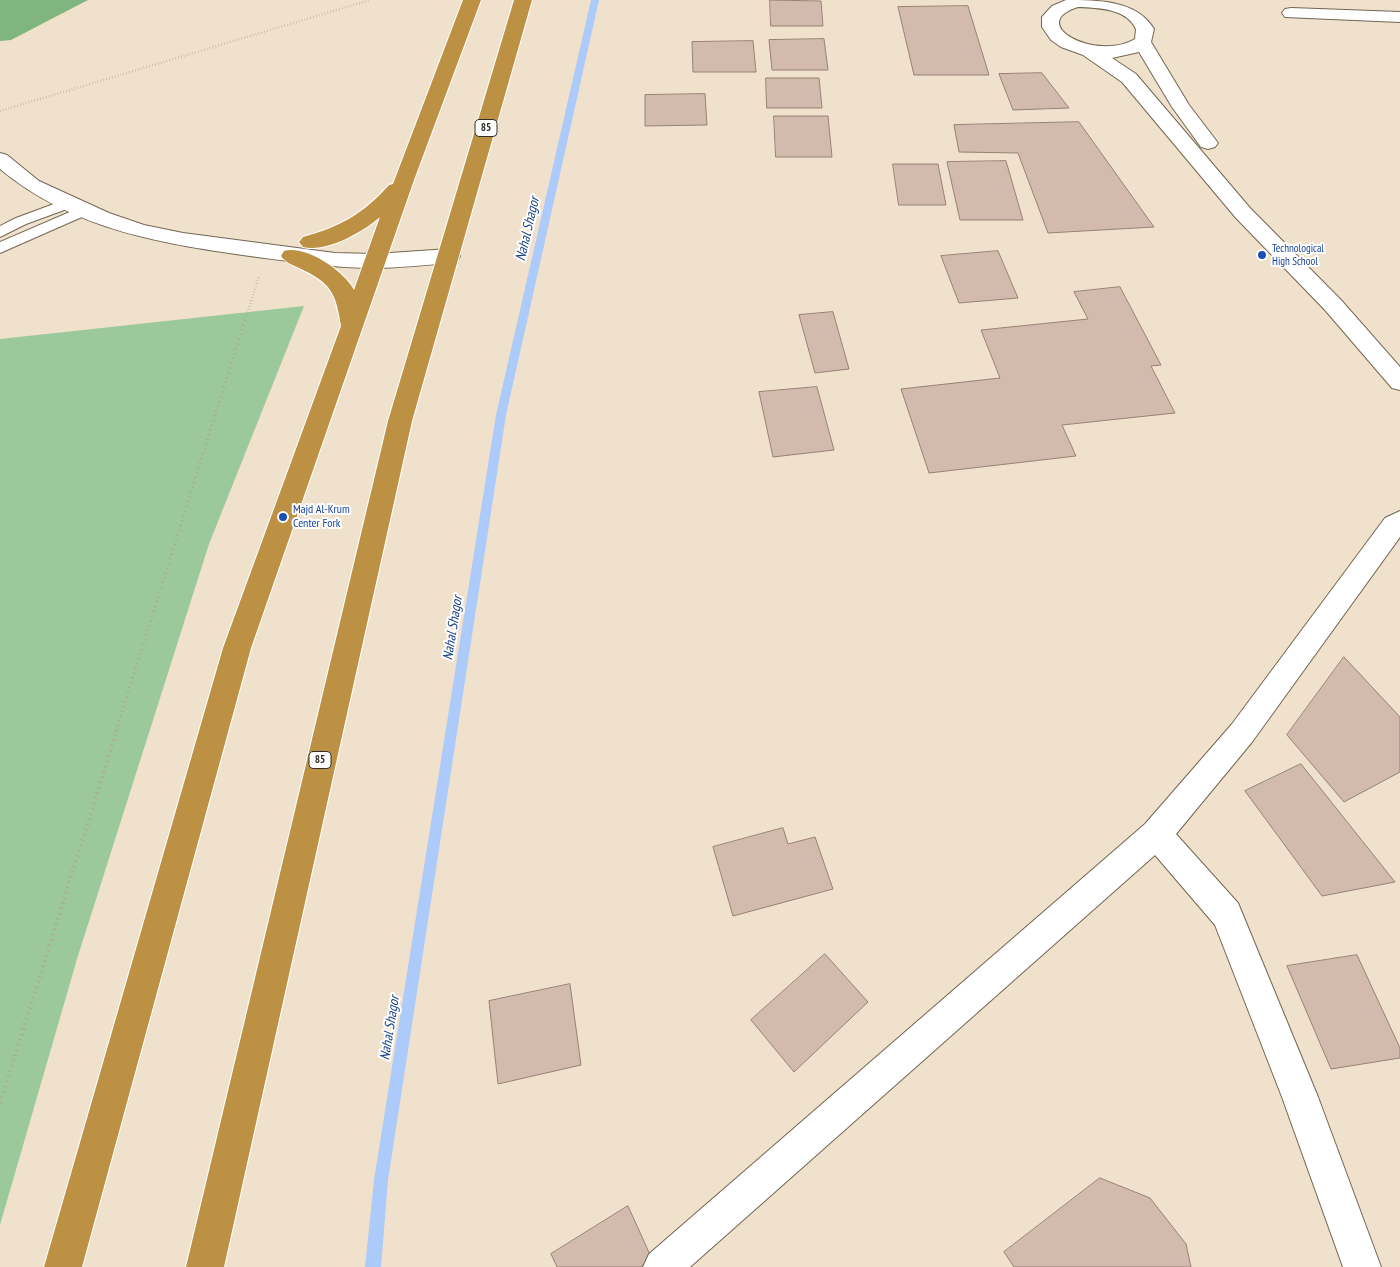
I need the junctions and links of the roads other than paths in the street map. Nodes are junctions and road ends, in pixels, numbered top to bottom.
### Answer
1 (472, 0) edge
2 (524, 0) edge
3 (1093, 1) edge
4 (1054, 5) edge
5 (1291, 13) dead end
6 (1400, 17) edge
7 (1142, 42) junction
8 (1089, 51) junction
9 (0, 159) edge
10 (404, 180) junction
11 (78, 206) junction
12 (0, 232) edge
13 (310, 242) junction
14 (227, 245) junction
15 (0, 248) edge
16 (378, 253) junction
17 (292, 256) junction
18 (449, 256) junction
19 (352, 326) junction
20 (1400, 356) edge
21 (1400, 382) edge
22 (1400, 521) edge
23 (1156, 834) junction
24 (63, 1267) edge
25 (205, 1267) edge
26 (662, 1267) edge
27 (1362, 1267) edge

1 - 10 highway
2 - 18 highway, 85
3 - 4 street
3 - 7 street
4 - 8 street
5 - 6 street
7 - 8 street
7 - 20 street
8 - 21 street
9 - 11 street
10 - 13 highway
10 - 16 highway
11 - 12 lane
11 - 14 street
11 - 15 lane
13 - 14 street
13 - 16 street
14 - 17 street
16 - 17 street
16 - 18 street
16 - 19 highway
17 - 19 highway
18 - 25 highway, 85
19 - 24 highway
22 - 23 street
23 - 26 street
23 - 27 street

